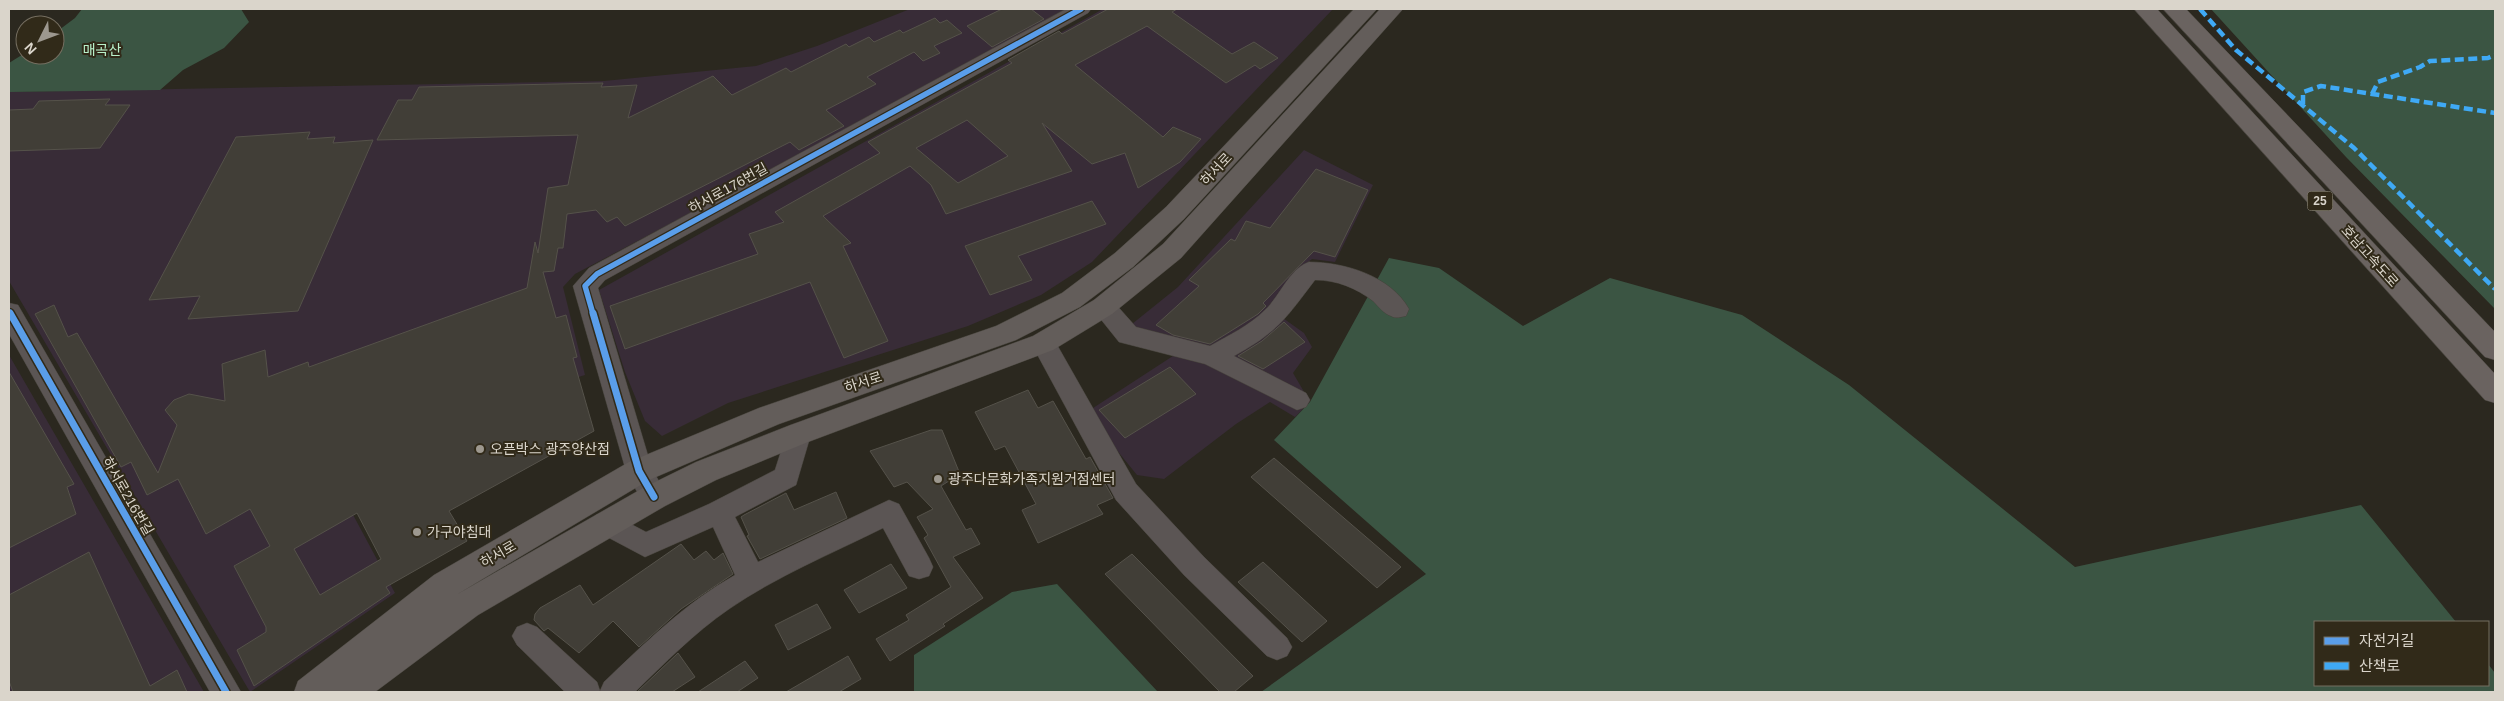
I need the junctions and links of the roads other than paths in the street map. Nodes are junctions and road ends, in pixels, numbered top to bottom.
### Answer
1 (1081, 9) edge
2 (1366, 9) edge
3 (1392, 9) edge
4 (2145, 9) edge
5 (2174, 9) edge
6 (1103, 307) junction
7 (1397, 309) dead end
8 (2458, 309) junction
9 (9, 312) edge
10 (1043, 343) junction
11 (2495, 344) edge
12 (2495, 349) edge
13 (1212, 356) junction
14 (2495, 392) edge
15 (1297, 400) dead end
16 (798, 434) junction
17 (639, 471) junction
18 (654, 497) junction
19 (719, 512) junction
20 (606, 523) junction
21 (919, 567) dead end
22 (752, 580) junction
23 (527, 636) dead end
24 (1277, 647) dead end
25 (226, 692) edge
26 (310, 692) edge
27 (349, 692) edge
28 (586, 692) edge
29 (615, 692) edge

1 - 17 street, 하서로176번길
2 - 17 main road, 하서로
3 - 6 main road, 하서로
4 - 14 highway, 호남고속도로 / 25
5 - 8 highway, 호남고속도로 / 25
6 - 10 main road, 하서로
6 - 13 street
7 - 13 street
8 - 11 highway
8 - 12 highway, 호남고속도로 / 25
9 - 25 street, 하서로216번길
10 - 16 main road, 하서로
10 - 24 street
13 - 15 street
16 - 18 main road, 하서로
16 - 19 street
17 - 18 street, 하서로176번길
17 - 26 main road, 하서로
18 - 20 main road, 하서로
19 - 20 street
19 - 22 street
20 - 27 main road, 하서로
21 - 22 street
22 - 29 street
23 - 28 street

